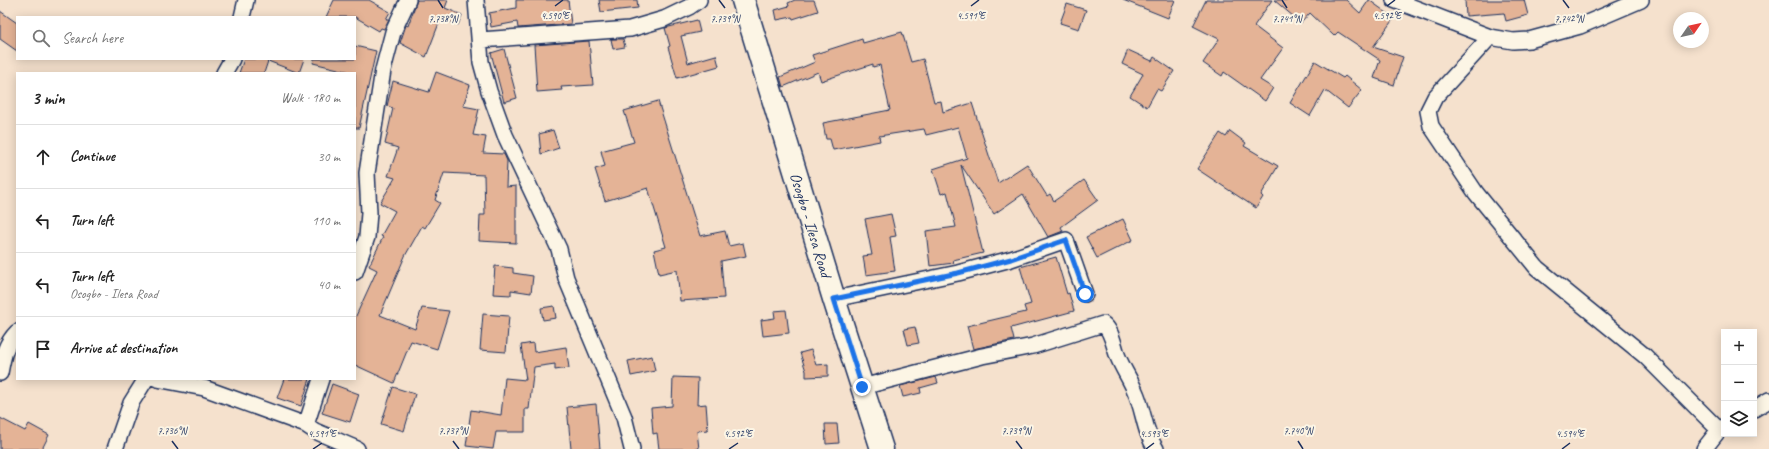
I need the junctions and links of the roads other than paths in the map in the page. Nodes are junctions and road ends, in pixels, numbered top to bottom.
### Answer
1 (246, 0) edge
2 (408, 0) edge
3 (476, 0) edge
4 (699, 0) edge
5 (743, 0) edge
6 (1394, 0) edge
7 (1641, 0) edge
8 (242, 16) edge
9 (1490, 37) junction
10 (480, 40) junction
11 (231, 60) edge
12 (225, 72) edge
13 (356, 269) edge
14 (1085, 294) dead end
15 (834, 299) junction
16 (16, 333) edge
17 (0, 373) edge
18 (145, 380) edge
19 (162, 380) edge
20 (321, 380) edge
21 (862, 387) junction
22 (1769, 400) edge
23 (1757, 407) edge
24 (306, 425) junction
25 (1721, 428) edge
26 (1721, 430) edge
27 (115, 449) edge
28 (357, 449) edge
29 (632, 449) edge
30 (882, 449) edge
31 (1156, 449) edge
32 (1704, 449) edge

1 - 8 street
2 - 13 street
3 - 10 street
4 - 10 street
5 - 15 main road, Osogbo - Ilesa Road
6 - 9 street
7 - 9 street
9 - 25 street
10 - 29 street
11 - 12 street
14 - 15 street
15 - 21 main road, Osogbo - Ilesa Road
16 - 17 street
18 - 27 street
19 - 24 street
20 - 24 street
21 - 30 main road, Osogbo - Ilesa Road
21 - 31 street
22 - 23 street
24 - 28 street
26 - 32 street

